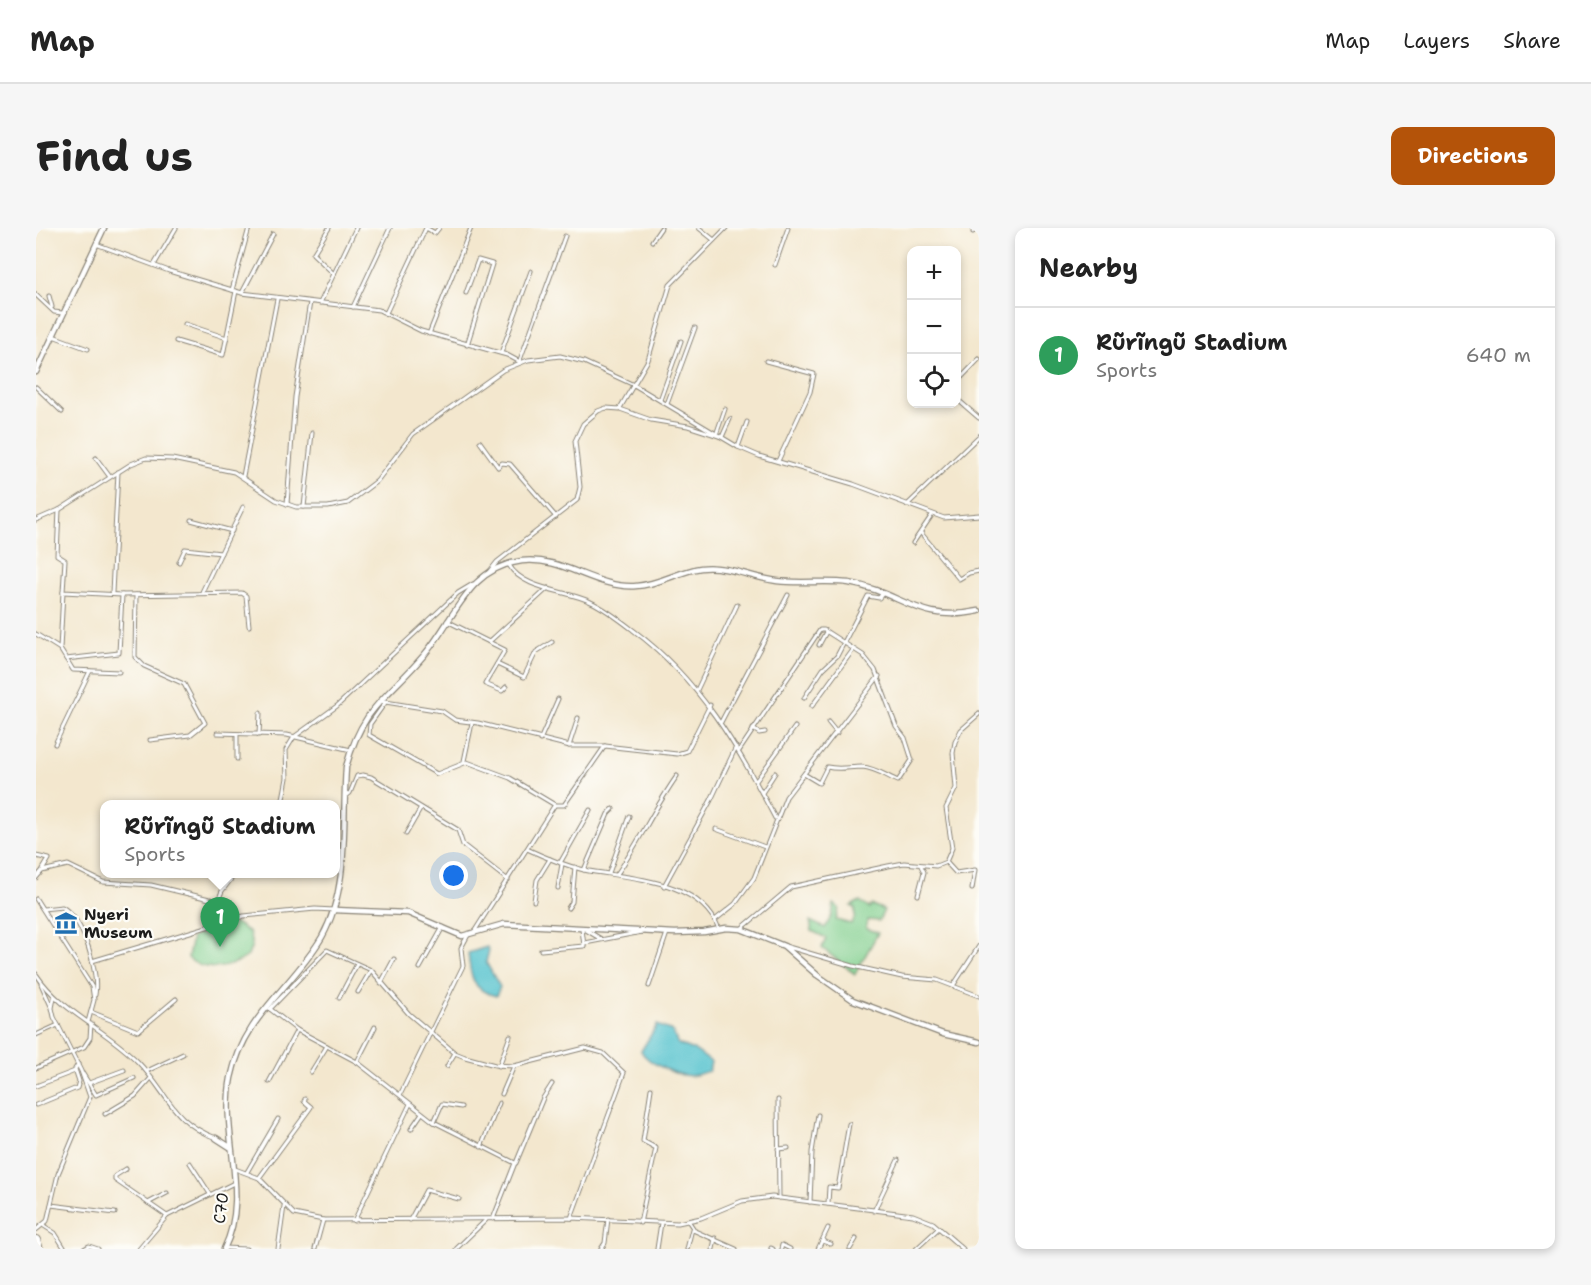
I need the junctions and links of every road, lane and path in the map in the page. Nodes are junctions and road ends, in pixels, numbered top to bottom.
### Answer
1 (104, 228) edge
2 (176, 228) edge
3 (249, 228) edge
4 (328, 228) edge
5 (356, 228) edge
6 (390, 228) edge
7 (439, 228) edge
8 (471, 228) edge
9 (661, 228) edge
10 (699, 228) edge
11 (726, 228) edge
12 (788, 228) edge
13 (273, 234) dead end
14 (565, 236) dead end
15 (714, 240) junction
16 (652, 241) dead end
17 (96, 244) junction
18 (154, 265) junction
19 (775, 265) dead end
20 (531, 271) dead end
21 (334, 274) junction
22 (232, 290) junction
23 (236, 291) junction
24 (242, 293) junction
25 (466, 293) dead end
26 (36, 295) edge
27 (49, 296) dead end
28 (277, 298) junction
29 (310, 302) junction
30 (320, 303) junction
31 (353, 306) junction
32 (60, 313) junction
33 (386, 313) junction
34 (185, 324) dead end
35 (695, 328) dead end
36 (429, 334) junction
37 (52, 335) junction
38 (227, 338) junction
39 (176, 341) dead end
40 (681, 341) dead end
41 (467, 345) junction
42 (88, 349) dead end
43 (501, 353) junction
44 (979, 358) edge
45 (520, 361) junction
46 (766, 361) dead end
47 (36, 372) edge
48 (961, 378) edge
49 (634, 385) junction
50 (36, 387) edge
51 (660, 400) junction
52 (961, 402) edge
53 (667, 405) junction
54 (620, 409) junction
55 (725, 409) dead end
56 (62, 412) dead end
57 (979, 418) edge
58 (730, 419) dead end
59 (747, 422) dead end
60 (717, 432) junction
61 (312, 434) dead end
62 (979, 436) edge
63 (722, 437) junction
64 (480, 441) dead end
65 (738, 447) junction
66 (96, 458) dead end
67 (778, 462) junction
68 (118, 472) junction
69 (243, 476) junction
70 (110, 477) junction
71 (287, 504) junction
72 (907, 505) junction
73 (243, 507) dead end
74 (304, 507) junction
75 (59, 510) junction
76 (932, 515) junction
77 (979, 515) edge
78 (556, 517) junction
79 (36, 520) edge
80 (191, 520) dead end
81 (232, 531) junction
82 (921, 533) junction
83 (913, 543) dead end
84 (221, 553) junction
85 (179, 562) dead end
86 (508, 563) junction
87 (979, 571) edge
88 (489, 572) junction
89 (473, 584) junction
90 (548, 588) junction
91 (63, 592) junction
92 (202, 592) junction
93 (112, 593) junction
94 (883, 593) junction
95 (136, 594) junction
96 (122, 595) junction
97 (788, 595) dead end
98 (737, 605) dead end
99 (979, 611) edge
100 (447, 621) junction
101 (249, 626) dead end
102 (826, 632) junction
103 (36, 634) edge
104 (489, 642) junction
105 (552, 642) dead end
106 (843, 643) junction
107 (819, 645) dead end
108 (60, 649) junction
109 (853, 650) junction
110 (66, 658) junction
111 (497, 664) junction
112 (90, 672) junction
113 (119, 672) dead end
114 (879, 676) junction
115 (506, 687) dead end
116 (697, 690) junction
117 (804, 698) dead end
118 (558, 699) dead end
119 (378, 700) junction
120 (385, 703) junction
121 (710, 705) junction
122 (812, 706) dead end
123 (260, 713) dead end
124 (979, 714) edge
125 (578, 718) dead end
126 (721, 722) junction
127 (828, 722) dead end
128 (472, 723) junction
129 (795, 728) dead end
130 (753, 729) junction
131 (765, 732) dead end
132 (217, 733) dead end
133 (837, 733) junction
134 (237, 734) junction
135 (259, 735) junction
136 (294, 737) junction
137 (150, 740) dead end
138 (540, 740) junction
139 (55, 744) dead end
140 (569, 746) junction
141 (605, 746) junction
142 (738, 749) junction
143 (351, 750) junction
144 (237, 759) dead end
145 (465, 762) junction
146 (775, 773) dead end
147 (804, 774) junction
148 (677, 776) dead end
149 (756, 781) junction
150 (762, 793) junction
151 (345, 797) junction
152 (283, 800) edge
153 (555, 805) junction
154 (421, 808) junction
155 (613, 809) dead end
156 (590, 810) dead end
157 (629, 816) dead end
158 (775, 818) junction
159 (716, 829) dead end
160 (406, 834) dead end
161 (765, 847) junction
162 (527, 849) junction
163 (36, 856) edge
164 (550, 860) junction
165 (946, 862) junction
166 (561, 863) junction
167 (921, 866) junction
168 (575, 867) junction
169 (584, 870) junction
170 (42, 871) junction
171 (609, 873) junction
172 (340, 874) edge
173 (617, 874) junction
174 (36, 878) edge
175 (232, 878) edge
176 (339, 878) edge
177 (508, 880) junction
178 (664, 886) junction
179 (558, 888) dead end
180 (972, 889) dead end
181 (918, 895) dead end
182 (36, 899) edge
183 (218, 901) junction
184 (534, 902) dead end
185 (568, 908) dead end
186 (43, 909) junction
187 (334, 910) junction
188 (715, 920) junction
189 (208, 925) junction
190 (443, 927) junction
191 (582, 928) junction
192 (719, 929) junction
193 (741, 929) junction
194 (642, 931) junction
195 (667, 933) junction
196 (471, 934) junction
197 (603, 940) junction
198 (585, 942) junction
199 (784, 946) junction
200 (979, 946) edge
201 (541, 950) dead end
202 (394, 959) dead end
203 (92, 961) junction
204 (357, 964) junction
205 (420, 968) dead end
206 (371, 970) junction
207 (36, 974) edge
208 (40, 980) junction
209 (381, 982) junction
210 (649, 986) dead end
211 (952, 986) junction
212 (358, 992) dead end
213 (979, 996) edge
214 (54, 998) junction
215 (339, 998) dead end
216 (176, 999) dead end
217 (94, 1000) junction
218 (52, 1008) junction
219 (267, 1008) junction
220 (91, 1012) junction
221 (89, 1023) junction
222 (58, 1025) junction
223 (375, 1027) dead end
224 (297, 1030) junction
225 (431, 1032) junction
226 (36, 1035) edge
227 (510, 1036) dead end
228 (979, 1042) edge
229 (327, 1046) junction
230 (455, 1053) junction
231 (73, 1054) junction
232 (183, 1054) dead end
233 (357, 1062) junction
234 (78, 1064) junction
235 (447, 1066) dead end
236 (499, 1066) junction
237 (514, 1066) junction
238 (36, 1068) edge
239 (124, 1070) dead end
240 (75, 1071) junction
241 (146, 1072) junction
242 (310, 1072) dead end
243 (82, 1073) junction
244 (134, 1078) dead end
245 (151, 1078) junction
246 (269, 1082) dead end
247 (89, 1083) junction
248 (552, 1084) dead end
249 (36, 1086) edge
250 (651, 1089) dead end
251 (502, 1094) dead end
252 (400, 1095) junction
253 (305, 1099) dead end
254 (778, 1100) dead end
255 (499, 1103) dead end
256 (410, 1104) junction
257 (36, 1105) edge
258 (461, 1107) dead end
259 (422, 1113) junction
260 (105, 1114) dead end
261 (818, 1115) dead end
262 (278, 1119) dead end
263 (434, 1122) junction
264 (849, 1124) dead end
265 (411, 1130) dead end
266 (216, 1138) junction
267 (229, 1138) junction
268 (230, 1147) junction
269 (481, 1147) junction
270 (788, 1148) dead end
271 (778, 1149) junction
272 (897, 1160) dead end
273 (190, 1163) dead end
274 (515, 1164) junction
275 (126, 1169) dead end
276 (233, 1169) junction
277 (247, 1172) junction
278 (259, 1178) junction
279 (236, 1182) junction
280 (166, 1193) dead end
281 (210, 1194) junction
282 (779, 1198) junction
283 (459, 1199) dead end
284 (810, 1202) junction
285 (148, 1203) junction
286 (828, 1204) junction
287 (51, 1205) junction
288 (284, 1206) junction
289 (874, 1211) junction
290 (115, 1213) dead end
291 (167, 1216) junction
292 (571, 1218) junction
293 (487, 1219) junction
294 (493, 1219) junction
295 (608, 1219) junction
296 (323, 1220) junction
297 (410, 1220) junction
298 (354, 1221) junction
299 (640, 1222) junction
300 (689, 1222) junction
301 (660, 1223) junction
302 (44, 1226) junction
303 (828, 1228) dead end
304 (939, 1228) junction
305 (692, 1229) junction
306 (36, 1230) edge
307 (715, 1238) junction
308 (855, 1239) dead end
309 (36, 1240) edge
310 (822, 1241) junction
311 (831, 1244) dead end
312 (790, 1248) edge
313 (39, 1249) edge
314 (65, 1249) edge
315 (84, 1249) edge
316 (98, 1249) edge
317 (139, 1249) edge
318 (224, 1249) edge
319 (246, 1249) edge
320 (278, 1249) edge
321 (315, 1249) edge
322 (456, 1249) edge
323 (601, 1249) edge
324 (657, 1249) edge
325 (687, 1249) edge
326 (713, 1249) edge
327 (736, 1249) edge
328 (781, 1249) edge
329 (818, 1249) edge
330 (850, 1249) edge
331 (916, 1249) edge
332 (963, 1249) edge

1 - 17 main road
2 - 18 street
3 - 22 street
4 - 21 street
5 - 21 street
6 - 31 street
7 - 33 street
8 - 36 street
9 - 16 street
10 - 15 street
11 - 15 street
12 - 19 street
13 - 24 street
14 - 45 street
15 - 49 street
17 - 18 street
17 - 32 main road
18 - 22 street
20 - 43 street
21 - 30 street
22 - 23 street
23 - 24 street
23 - 38 street
24 - 28 street
25 - 41 street
26 - 32 street
27 - 32 street
28 - 29 street
28 - 69 street
29 - 30 street
29 - 71 street
30 - 31 street
31 - 33 street
32 - 37 main road
33 - 36 street
34 - 38 street
35 - 53 street
36 - 41 street
37 - 42 street
37 - 47 main road
38 - 39 street
40 - 51 street
41 - 43 street
43 - 45 street
44 - 48 street
45 - 49 street
45 - 74 street
46 - 67 street
49 - 51 street
49 - 54 street
50 - 56 street
51 - 53 street
52 - 57 street
53 - 60 street
54 - 63 street
54 - 78 street
55 - 60 street
58 - 63 street
59 - 65 street
60 - 63 street
61 - 74 street
62 - 72 street
63 - 65 street
64 - 78 street
65 - 67 street
66 - 70 street
67 - 72 street
68 - 69 street
68 - 70 street
68 - 93 street
69 - 71 street
70 - 75 street
71 - 74 street
72 - 76 street
73 - 81 street
75 - 79 street
75 - 91 street
76 - 77 street
76 - 82 street
78 - 88 street
80 - 81 street
81 - 84 street
82 - 83 street
82 - 87 street
84 - 85 street
84 - 92 street
86 - 88 main road, C70
86 - 90 street
86 - 94 main road, C70
88 - 89 main road, C70
89 - 100 main road, C70
89 - 136 street
90 - 104 street
90 - 116 street
91 - 93 street
91 - 108 street
92 - 95 street
92 - 101 street
93 - 96 street
94 - 99 main road, C70
94 - 106 street
95 - 96 street
95 - 137 street
96 - 110 street
97 - 126 street
98 - 116 street
100 - 104 street
100 - 119 main road, C70
102 - 106 street
102 - 107 street
102 - 130 street
103 - 108 street
104 - 111 street
105 - 111 street
106 - 109 street
106 - 117 street
108 - 110 street
109 - 114 street
109 - 122 street
110 - 112 street
111 - 115 street
112 - 113 street
112 - 139 street
114 - 133 street
114 - 147 street
116 - 121 street
118 - 138 street
119 - 120 street
119 - 143 main road, C70
120 - 128 street
120 - 145 street
121 - 126 street
121 - 141 street
123 - 135 street
124 - 165 street
125 - 140 street
126 - 142 street
127 - 133 street
128 - 138 street
128 - 145 street
129 - 149 street
130 - 131 street
130 - 142 street
132 - 134 street
133 - 147 street
134 - 135 street
134 - 144 street
135 - 136 street
136 - 143 street
136 - 152 street
138 - 140 street
140 - 141 street
141 - 153 street
142 - 149 street
142 - 178 street
143 - 151 main road, C70
145 - 153 street
146 - 150 street
147 - 158 street
148 - 173 street
149 - 150 street
150 - 158 street
151 - 154 street
151 - 172 main road, C70
153 - 162 street
154 - 160 street
154 - 177 street
155 - 169 street
156 - 166 street
157 - 171 street
158 - 161 street
159 - 161 street
161 - 188 street
162 - 164 street
162 - 177 street
163 - 170 street
164 - 166 street
164 - 184 street
165 - 167 street
165 - 180 street
166 - 168 street
166 - 179 street
167 - 181 street
167 - 193 street
168 - 169 street
168 - 185 street
169 - 171 street
170 - 174 street
170 - 183 street
171 - 173 street
173 - 178 street
175 - 183 street
176 - 187 main road, C70
177 - 196 street
178 - 188 street
182 - 186 street
183 - 189 street
186 - 203 street
186 - 217 street
187 - 189 street
187 - 190 main road
187 - 219 main road, C70
188 - 192 street
189 - 203 street
190 - 196 main road
190 - 205 street
191 - 194 main road
191 - 196 main road
191 - 197 street
191 - 198 street
192 - 193 main road
192 - 195 main road
193 - 199 main road
194 - 195 main road
194 - 197 street
195 - 210 street
196 - 225 street
197 - 198 street
198 - 201 street
199 - 211 street
199 - 228 main road
200 - 211 street
202 - 209 street
203 - 217 street
204 - 206 street
204 - 215 street
204 - 219 street
206 - 209 street
206 - 212 street
207 - 208 street
208 - 214 street
208 - 218 street
209 - 225 street
211 - 213 street
214 - 218 street
214 - 221 street
216 - 220 street
217 - 220 street
218 - 222 street
219 - 224 street
219 - 267 main road, C70
220 - 221 street
221 - 231 street
221 - 241 street
222 - 226 street
222 - 231 street
223 - 233 street
224 - 229 street
224 - 246 street
225 - 230 street
225 - 252 street
227 - 236 street
229 - 233 street
229 - 242 street
230 - 235 street
230 - 236 street
231 - 234 street
231 - 238 street
232 - 241 street
233 - 252 street
234 - 240 street
234 - 243 street
236 - 237 street
237 - 251 street
237 - 292 street
239 - 247 street
240 - 249 street
240 - 257 street
241 - 245 street
243 - 247 street
243 - 287 street
244 - 247 street
245 - 260 street
245 - 266 street
248 - 274 street
250 - 299 street
252 - 256 street
253 - 278 street
254 - 271 street
255 - 269 street
256 - 259 street
256 - 298 street
258 - 263 street
259 - 263 street
259 - 265 street
261 - 284 street
262 - 277 street
263 - 269 street
264 - 286 street
266 - 267 main road
266 - 268 main road
267 - 268 main road, C70
268 - 276 main road, C70
269 - 274 street
270 - 271 street
271 - 282 street
272 - 289 street
273 - 281 street
274 - 294 street
275 - 285 street
276 - 277 street
276 - 279 main road, C70 / C70
277 - 278 street
278 - 288 street
279 - 281 street
279 - 318 main road, C70 / C70
280 - 285 street
281 - 291 street
282 - 284 street
282 - 300 street
283 - 297 street
284 - 286 street
285 - 291 street
286 - 289 street
287 - 290 street
287 - 302 street
288 - 296 street
288 - 320 street
289 - 304 street
291 - 317 street
292 - 294 street
292 - 295 street
293 - 294 street
293 - 297 street
293 - 322 street
295 - 299 street
295 - 323 street
296 - 298 street
296 - 321 street
297 - 298 street
299 - 301 street
300 - 301 street
300 - 305 street
301 - 324 street
302 - 306 street
302 - 314 street
303 - 310 street
304 - 331 street
304 - 332 street
305 - 307 street
305 - 325 street
307 - 326 street
307 - 327 street
308 - 330 street
309 - 313 highway
310 - 311 street
310 - 329 street
312 - 328 street
315 - 316 street
318 - 319 street

